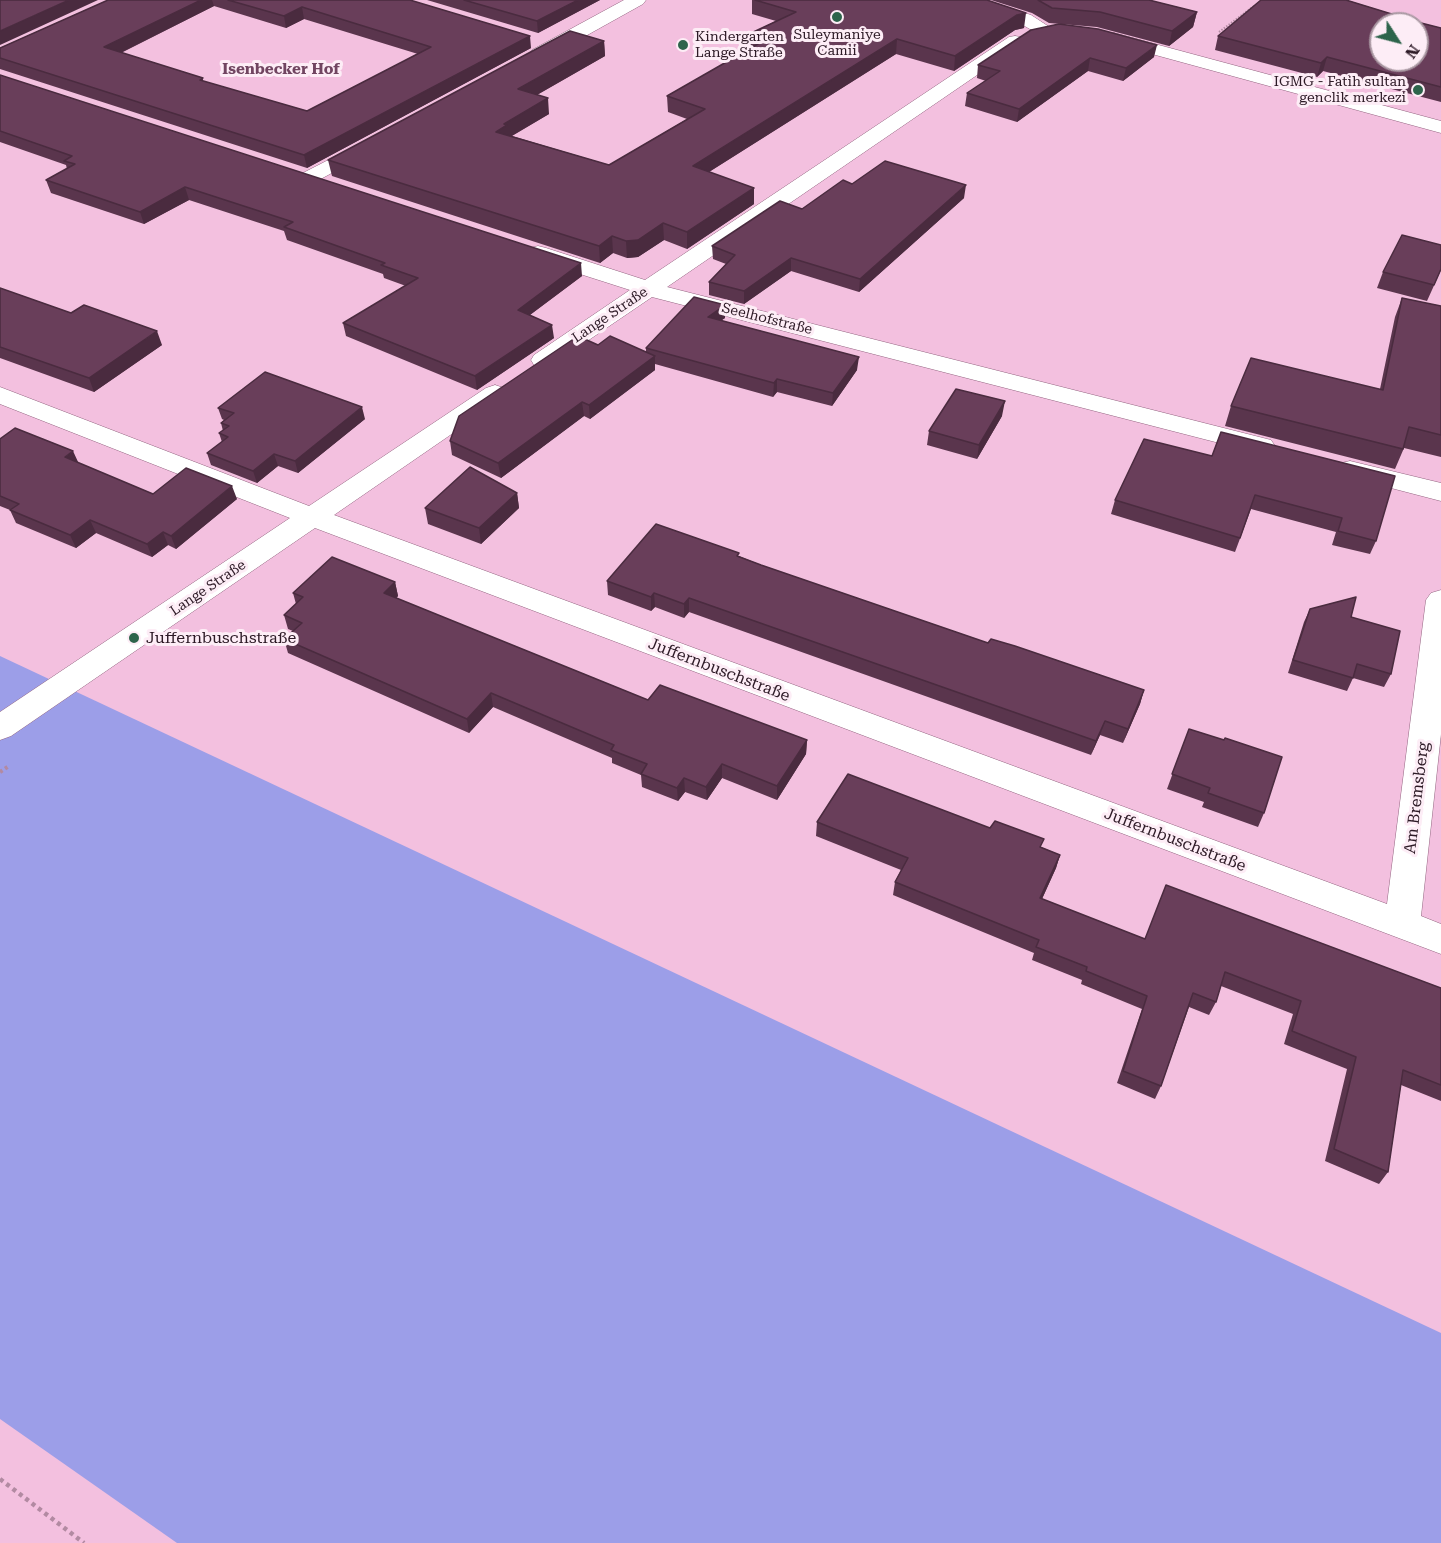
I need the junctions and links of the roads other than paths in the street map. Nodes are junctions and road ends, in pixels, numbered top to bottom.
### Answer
1 (637, 0) edge
2 (966, 0) edge
3 (1068, 29) edge
4 (1045, 30) junction
5 (1097, 34) edge
6 (532, 39) edge
7 (554, 46) junction
8 (524, 62) edge
9 (1441, 127) edge
10 (381, 139) edge
11 (288, 170) edge
12 (310, 177) junction
13 (332, 184) edge
14 (521, 247) edge
15 (649, 289) junction
16 (0, 394) edge
17 (1280, 451) edge
18 (1326, 462) edge
19 (1441, 492) edge
20 (312, 517) junction
21 (1441, 600) edge
22 (0, 728) edge
23 (1402, 925) junction
24 (1441, 939) edge

1 - 7 street
2 - 4 street
3 - 4 street
4 - 15 street, Lange Straße
5 - 9 street
6 - 7 street
7 - 8 street
10 - 12 street
11 - 12 street
12 - 13 street
14 - 15 street, Seelhofstraße
15 - 17 street, Seelhofstraße
15 - 20 street, Lange Straße
16 - 20 street, Juffernbuschstraße
18 - 19 street
20 - 22 street, Lange Straße
20 - 23 street, Juffernbuschstraße
21 - 23 street, Am Bremsberg
23 - 24 street, Juffernbuschstraße

